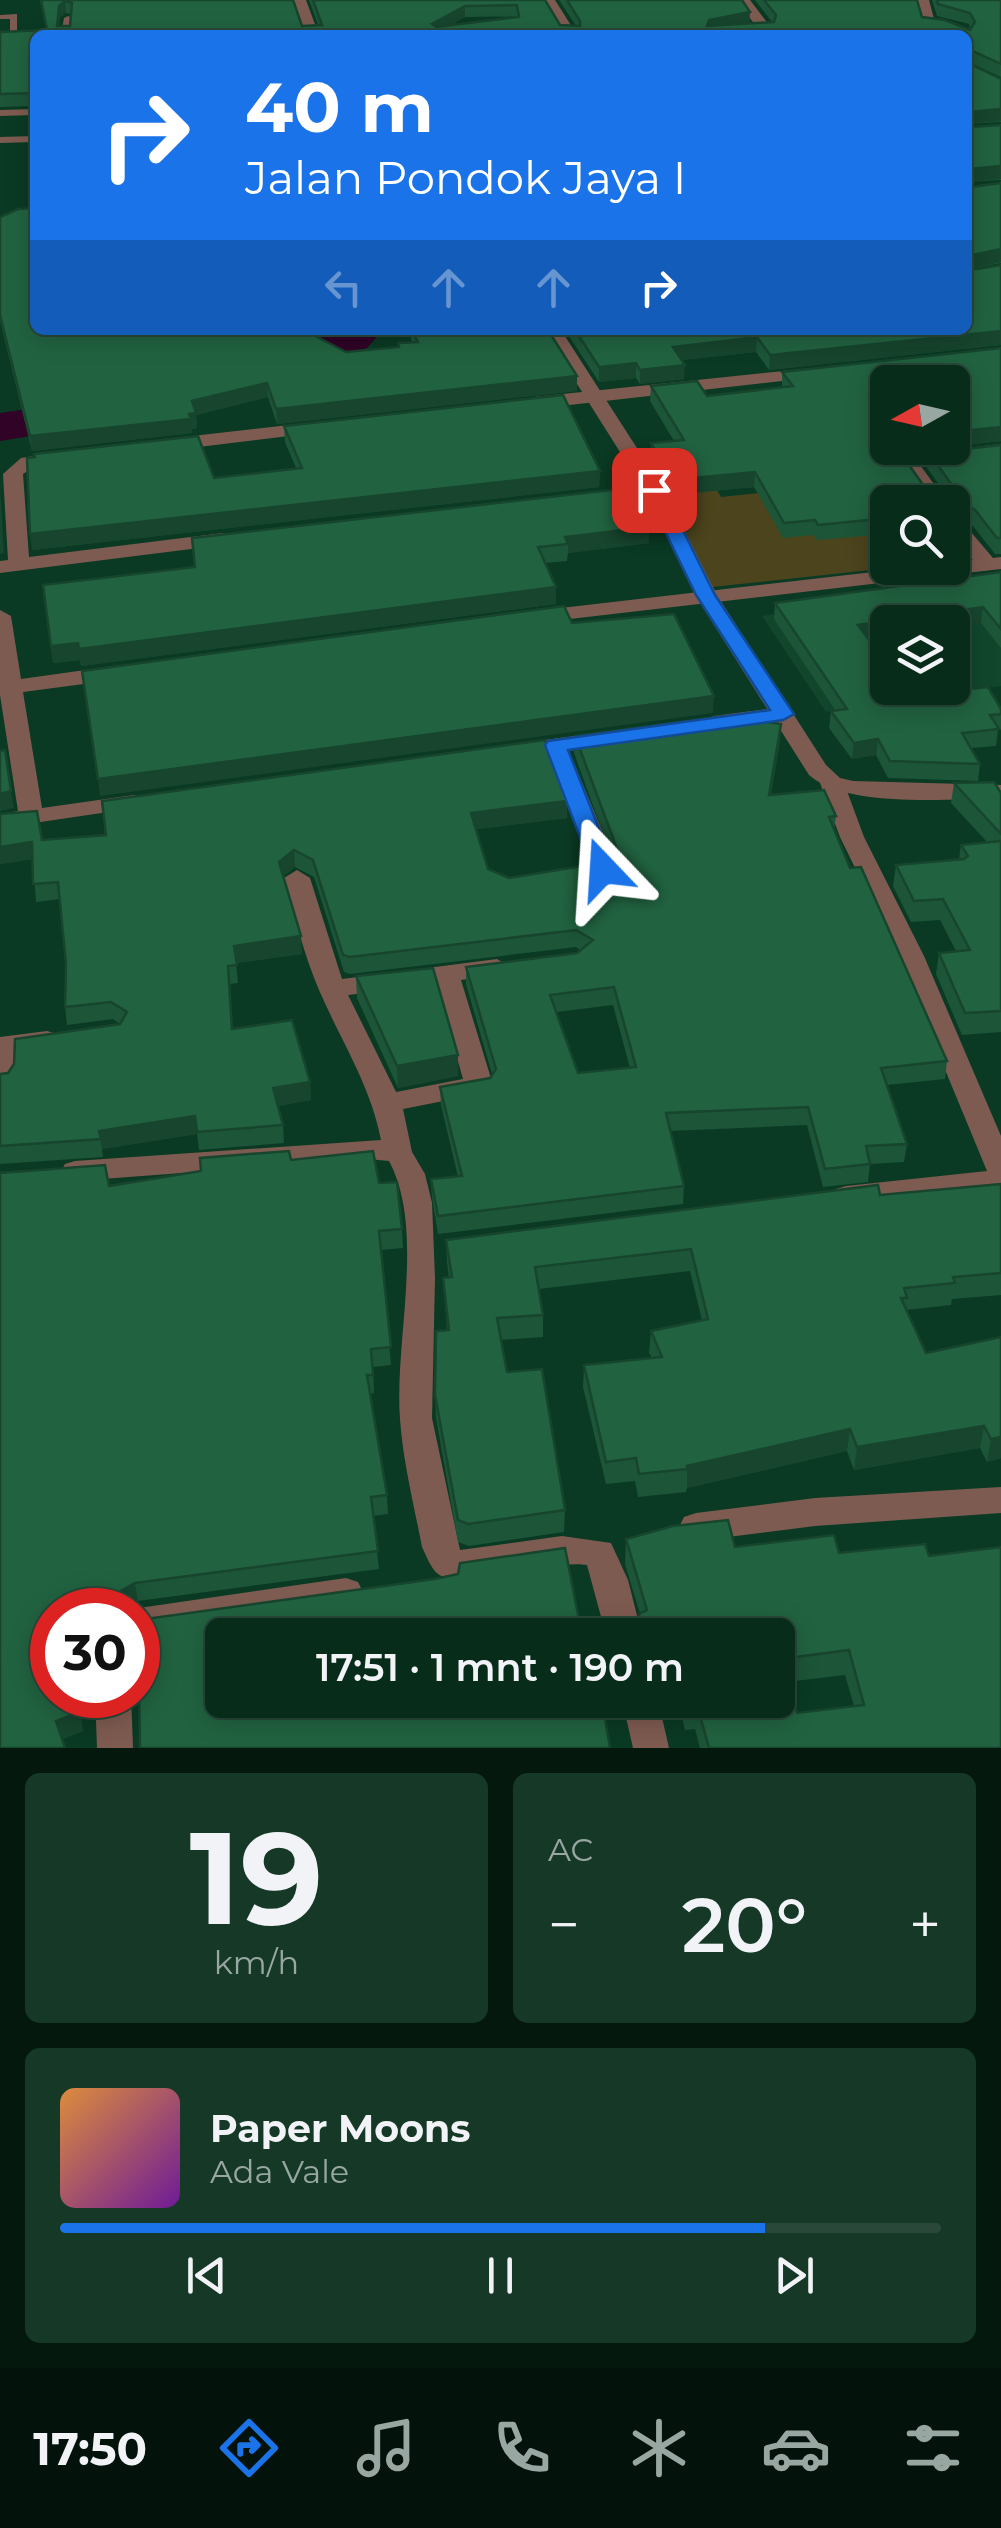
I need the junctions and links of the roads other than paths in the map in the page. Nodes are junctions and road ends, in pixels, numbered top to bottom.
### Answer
1 (299, 0) edge
2 (548, 0) edge
3 (743, 0) edge
4 (922, 0) edge
5 (0, 16) edge
6 (68, 18) edge
7 (66, 30) edge
8 (310, 30) edge
9 (567, 30) edge
10 (765, 30) edge
11 (961, 30) edge
12 (0, 35) edge
13 (30, 112) edge
14 (0, 114) edge
15 (0, 140) edge
16 (30, 140) edge
17 (555, 335) edge
18 (823, 372) edge
19 (596, 397) junction
20 (515, 405) edge
21 (340, 425) edge
22 (147, 448) edge
23 (1001, 450) edge
24 (89, 454) edge
25 (923, 485) edge
26 (654, 490) junction
27 (624, 493) edge
28 (246, 536) edge
29 (970, 540) edge
30 (994, 564) edge
31 (10, 566) edge
32 (706, 595) junction
33 (0, 616) edge
34 (515, 620) edge
35 (128, 671) edge
36 (6, 688) edge
37 (783, 714) junction
38 (684, 728) edge
39 (629, 735) edge
40 (556, 745) junction
41 (482, 755) edge
42 (832, 782) junction
43 (1001, 792) edge
44 (164, 798) edge
45 (31, 816) junction
46 (0, 821) edge
47 (297, 878) dead end
48 (545, 878) edge
49 (524, 964) edge
50 (446, 974) junction
51 (332, 989) junction
52 (82, 1036) edge
53 (0, 1080) edge
54 (388, 1103) junction
55 (398, 1152) junction
56 (1001, 1170) edge
57 (52, 1172) edge
58 (1001, 1180) edge
59 (812, 1200) edge
60 (456, 1247) edge
61 (419, 1251) junction
62 (1001, 1500) edge
63 (667, 1535) edge
64 (633, 1544) edge
65 (599, 1553) junction
66 (450, 1564) junction
67 (416, 1582) edge
68 (378, 1587) edge
69 (160, 1617) edge
70 (620, 1618) edge
71 (114, 1718) edge
72 (644, 1718) edge
73 (116, 1748) edge
74 (652, 1748) edge

1 - 8 street
2 - 9 street
3 - 10 street
4 - 11 street
5 - 12 lane
6 - 7 lane
13 - 14 lane
15 - 16 lane
17 - 19 street
18 - 19 street
19 - 20 street
19 - 26 street
21 - 22 street
23 - 25 street
24 - 31 street
26 - 27 street
26 - 32 street
28 - 31 street
29 - 30 street
30 - 32 street
32 - 34 street
32 - 37 street
33 - 36 street
35 - 36 street
36 - 45 street
37 - 38 street
37 - 42 street
39 - 40 street
40 - 41 street
40 - 48 street
42 - 43 street
42 - 56 street
44 - 45 street
45 - 46 street
47 - 51 street
49 - 50 street
50 - 51 street
50 - 54 street
51 - 54 street
52 - 53 street
54 - 55 street
55 - 57 street
55 - 61 street
58 - 59 street
60 - 61 street
61 - 66 street
62 - 63 street
64 - 65 street
65 - 66 street
65 - 70 street
66 - 67 street
68 - 69 street
71 - 73 street
72 - 74 street

